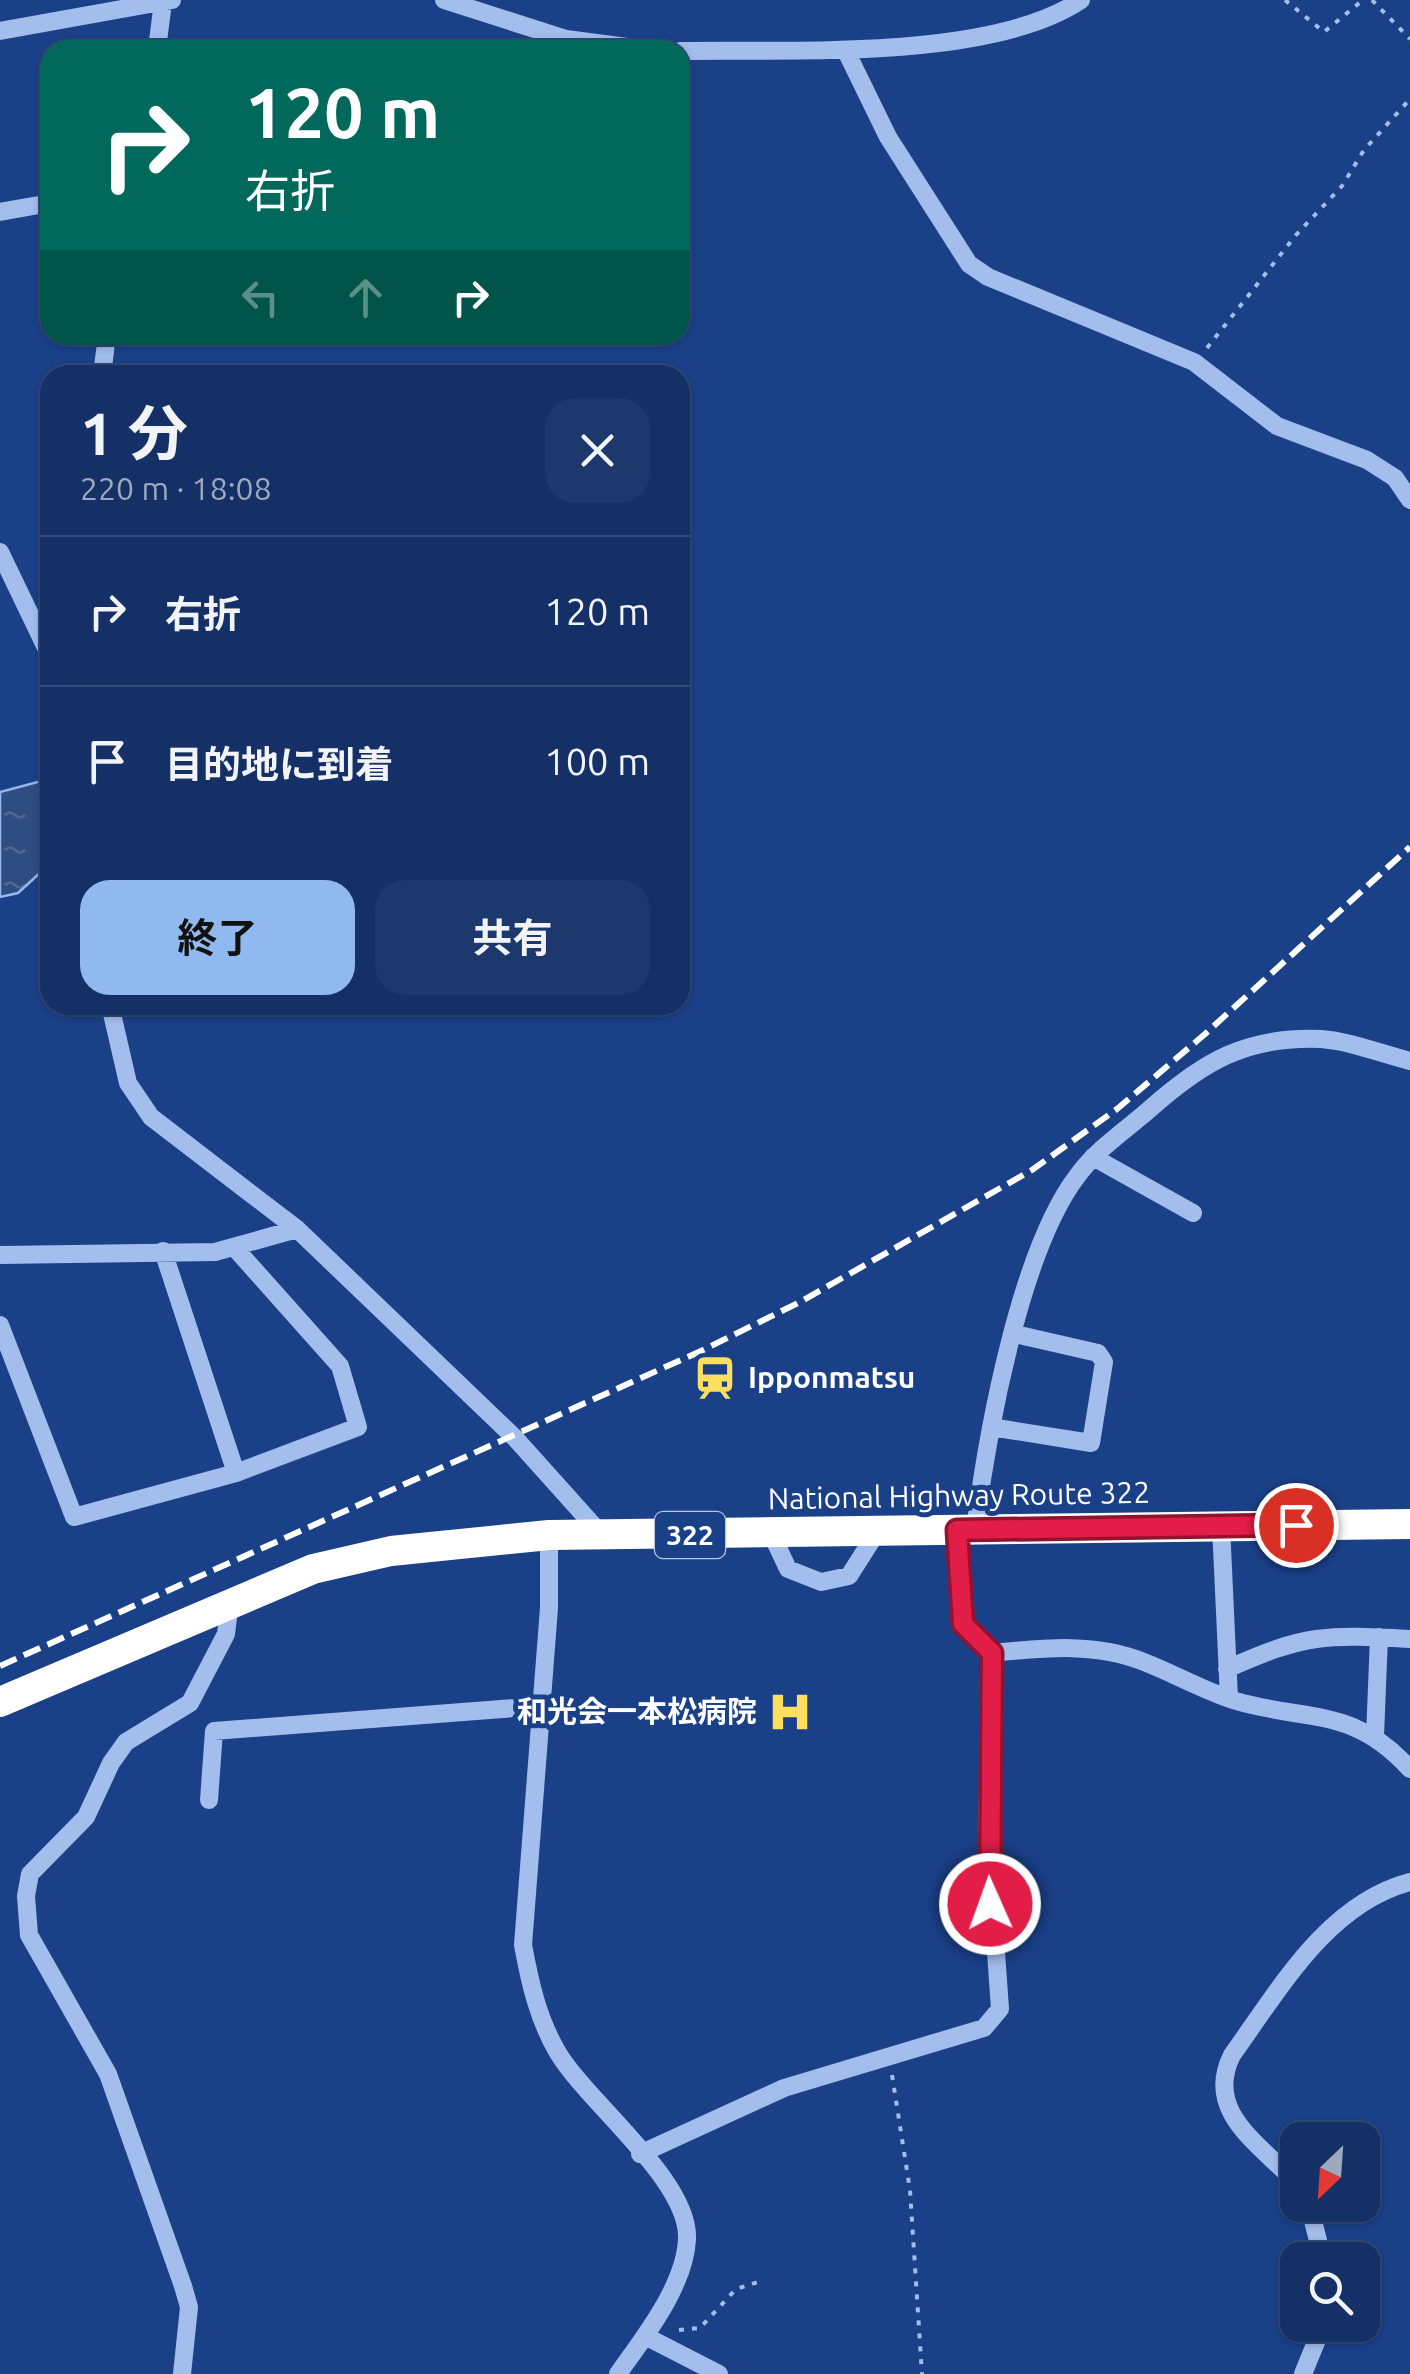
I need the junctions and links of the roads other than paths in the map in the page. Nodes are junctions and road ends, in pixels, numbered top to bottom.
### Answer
1 (444, 0) edge
2 (1080, 0) edge
3 (168, 1) edge
4 (0, 31) edge
5 (566, 39) junction
6 (158, 40) edge
7 (563, 40) edge
8 (574, 40) edge
9 (846, 50) junction
10 (690, 51) edge
11 (40, 205) edge
12 (0, 212) edge
13 (1410, 500) edge
14 (0, 552) edge
15 (40, 635) edge
16 (112, 1015) edge
17 (1410, 1061) edge
18 (1093, 1156) junction
19 (1193, 1214) dead end
20 (297, 1230) junction
21 (234, 1247) junction
22 (163, 1251) junction
23 (0, 1255) edge
24 (0, 1325) edge
25 (1015, 1334) junction
26 (991, 1426) junction
27 (236, 1473) junction
28 (1410, 1524) edge
29 (1221, 1526) junction
30 (966, 1530) junction
31 (878, 1532) junction
32 (549, 1535) junction
33 (772, 1535) junction
34 (602, 1536) junction
35 (230, 1602) junction
36 (1379, 1637) junction
37 (1410, 1639) edge
38 (992, 1653) junction
39 (1227, 1669) junction
40 (1229, 1698) junction
41 (0, 1702) edge
42 (541, 1706) junction
43 (1375, 1736) junction
44 (1410, 1769) edge
45 (210, 1800) dead end
46 (1410, 1882) edge
47 (640, 2154) junction
48 (1280, 2166) edge
49 (650, 2339) junction
50 (1316, 2342) edge
51 (182, 2374) edge
52 (618, 2374) edge
53 (719, 2374) edge
54 (1303, 2374) edge

1 - 5 street
2 - 9 street
3 - 4 street
3 - 6 street
5 - 7 street
5 - 8 street
9 - 10 street
9 - 13 street
11 - 12 street
14 - 15 street
16 - 20 street
17 - 18 street
18 - 19 street
18 - 25 street
20 - 21 street
20 - 34 street
21 - 22 street
21 - 27 street
22 - 23 street
22 - 27 street
24 - 27 street
25 - 26 street
25 - 26 street
26 - 30 street
28 - 29 highway, National Highway Route 322 / 322
29 - 30 highway, National Highway Route 322 / 322
29 - 39 street
30 - 31 highway, National Highway Route 322 / 322
30 - 38 street
31 - 33 highway, National Highway Route 322 / 322
31 - 33 street
32 - 34 highway, National Highway Route 322 / 322
32 - 35 highway, National Highway Route 322 / 322
32 - 42 street
33 - 34 highway, National Highway Route 322 / 322
35 - 41 highway, National Highway Route 322 / 322
35 - 51 street
36 - 37 street
36 - 39 street
36 - 43 street
38 - 40 street
38 - 47 street
39 - 40 street
40 - 43 street
42 - 45 street
42 - 47 street
43 - 44 street
46 - 48 street
47 - 49 street
49 - 52 street
49 - 53 street
50 - 54 street

